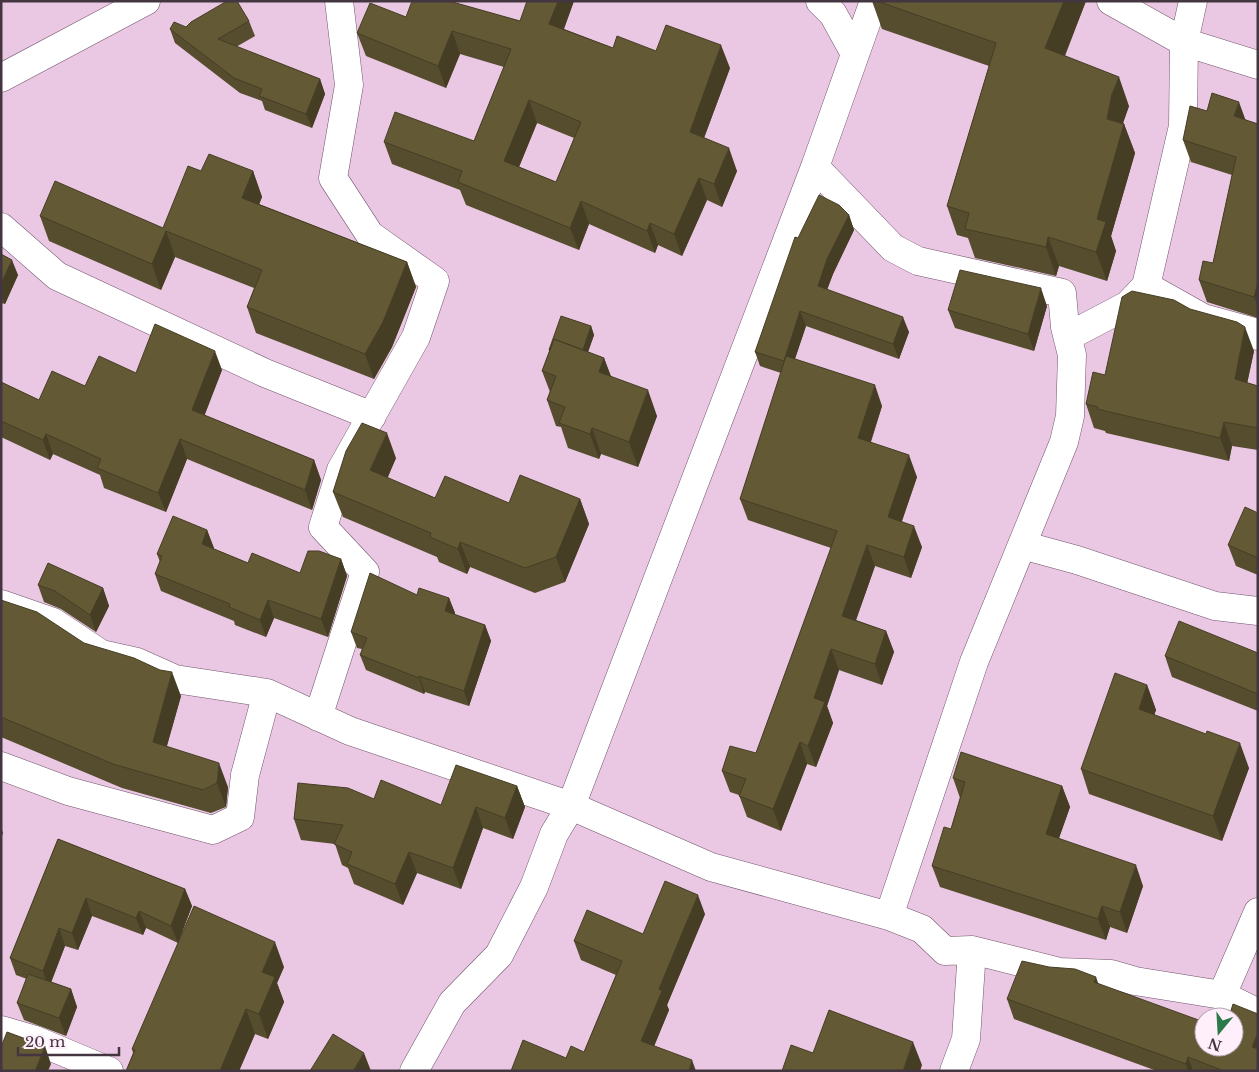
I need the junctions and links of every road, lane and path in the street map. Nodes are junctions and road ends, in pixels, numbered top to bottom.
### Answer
1 (146, 1) edge
2 (339, 1) edge
3 (820, 1) edge
4 (874, 1) edge
5 (1111, 1) edge
6 (1193, 1) edge
7 (1184, 42) junction
8 (854, 52) junction
9 (1258, 65) edge
10 (1, 77) edge
11 (816, 167) junction
12 (1, 227) edge
13 (1146, 286) junction
14 (1069, 336) junction
15 (1258, 336) edge
16 (372, 416) junction
17 (1022, 545) junction
18 (1, 604) edge
19 (1258, 611) edge
20 (267, 693) junction
21 (318, 717) junction
22 (1, 766) edge
23 (571, 806) junction
24 (1258, 912) edge
25 (889, 916) junction
26 (972, 950) junction
27 (1222, 995) junction
28 (1258, 1013) edge
29 (1, 1030) edge
30 (109, 1071) edge
31 (414, 1071) edge
32 (954, 1071) edge

1 - 10 street
2 - 16 street
3 - 8 street
4 - 8 street
5 - 7 street
6 - 7 street
7 - 9 street
7 - 13 street
8 - 11 street
11 - 14 street
11 - 23 street
12 - 16 street
13 - 14 street
13 - 15 street
14 - 17 street
16 - 21 street
17 - 19 street
17 - 25 street
18 - 20 street
20 - 21 street
20 - 22 street
21 - 23 street
23 - 25 street
23 - 31 street
24 - 27 street
25 - 26 street
26 - 27 street
26 - 32 street
27 - 28 street
29 - 30 street

